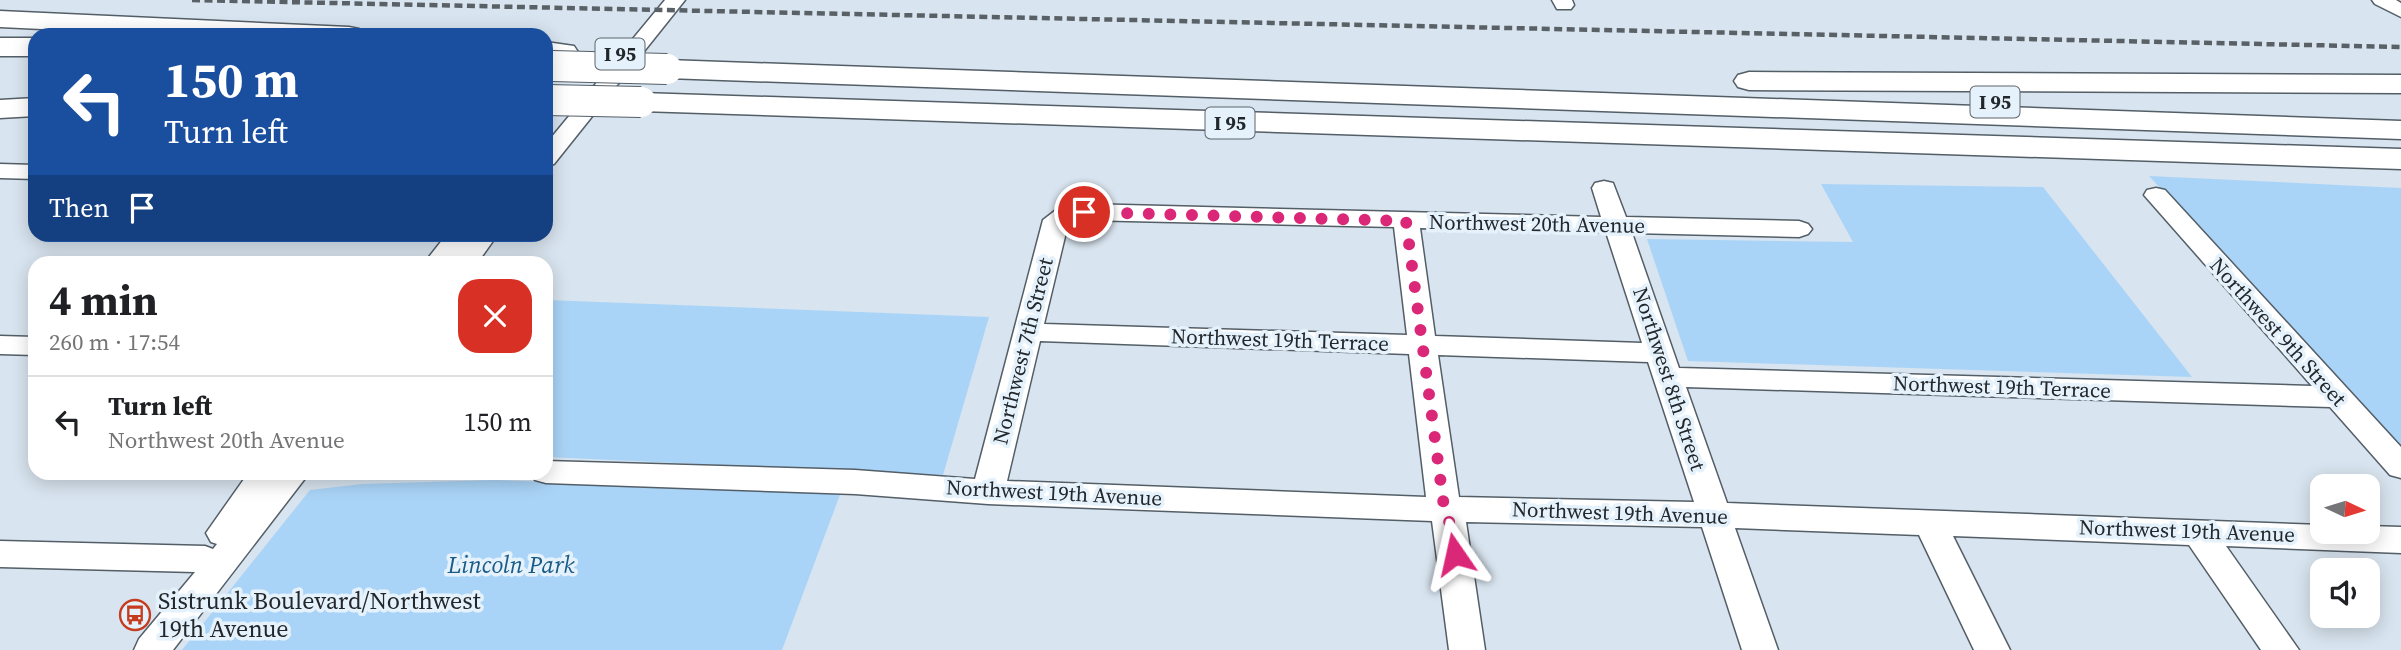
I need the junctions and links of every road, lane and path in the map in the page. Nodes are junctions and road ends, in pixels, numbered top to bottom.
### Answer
1 (653, 0) edge
2 (675, 0) edge
3 (2382, 0) edge
4 (2401, 11) edge
5 (0, 19) edge
6 (196, 28) edge
7 (0, 35) edge
8 (28, 36) edge
9 (0, 47) edge
10 (28, 47) edge
11 (0, 58) edge
12 (28, 58) edge
13 (553, 63) edge
14 (553, 63) edge
15 (0, 70) edge
16 (28, 70) edge
17 (659, 79) junction
18 (0, 83) edge
19 (28, 83) edge
20 (2386, 84) edge
21 (1590, 86) junction
22 (0, 96) edge
23 (28, 96) edge
24 (553, 99) edge
25 (28, 107) edge
26 (0, 108) edge
27 (2401, 116) edge
28 (553, 122) edge
29 (2401, 130) edge
30 (1938, 144) junction
31 (2401, 144) edge
32 (553, 150) edge
33 (2401, 159) edge
34 (0, 171) edge
35 (28, 172) edge
36 (2401, 179) edge
37 (1604, 188) dead end
38 (2156, 195) dead end
39 (1065, 215) joint
40 (1406, 221) junction
41 (1617, 225) junction
42 (1799, 229) dead end
43 (454, 242) edge
44 (443, 256) edge
45 (1026, 331) junction
46 (1422, 344) junction
47 (0, 345) edge
48 (28, 346) edge
49 (1664, 365) junction
50 (2336, 397) junction
51 (2401, 467) edge
52 (553, 472) edge
53 (261, 480) edge
54 (289, 480) edge
55 (988, 492) junction
56 (1444, 507) junction
57 (1714, 515) junction
58 (1929, 522) junction
59 (2197, 531) junction
60 (2401, 540) edge
61 (0, 554) edge
62 (205, 559) junction
63 (131, 650) edge
64 (152, 650) edge
65 (1467, 650) edge
66 (1760, 650) edge
67 (1992, 650) edge
68 (2281, 650) edge

1 - 28 street
2 - 32 street
3 - 4 street
5 - 6 highway
7 - 8 highway
9 - 10 highway
11 - 12 highway
13 - 17 highway
14 - 17 highway, I 95
15 - 16 highway
17 - 21 highway, I 95
17 - 24 highway, I 95, bridge
17 - 29 highway
17 - 30 highway, I 95
17 - 31 highway
18 - 19 highway
20 - 21 highway
21 - 27 highway, I 95
22 - 23 highway
25 - 26 highway
30 - 33 highway, I 95
30 - 36 highway
34 - 35 street
37 - 41 street, Northwest 8th Street
38 - 50 street, Northwest 9th Street
39 - 40 street, Northwest 20th Avenue
39 - 45 street, Northwest 7th Street
40 - 41 street, Northwest 20th Avenue
40 - 46 street
41 - 42 street, Northwest 20th Avenue
41 - 49 street, Northwest 8th Street
43 - 44 street
45 - 46 street, Northwest 19th Terrace
45 - 55 street, Northwest 7th Street
46 - 49 street, Northwest 19th Terrace
46 - 56 street
47 - 48 street
49 - 50 street, Northwest 19th Terrace
49 - 57 street, Northwest 8th Street
50 - 51 street, Northwest 9th Street
52 - 55 street, Northwest 19th Avenue
53 - 62 street
54 - 64 street
55 - 56 street, Northwest 19th Avenue
56 - 57 street, Northwest 19th Avenue
56 - 65 street
57 - 58 street, Northwest 19th Avenue
57 - 66 street, Northwest 8th Street
58 - 59 street, Northwest 19th Avenue
58 - 67 street
59 - 60 street, Northwest 19th Avenue
59 - 68 street
61 - 62 street
62 - 63 street

